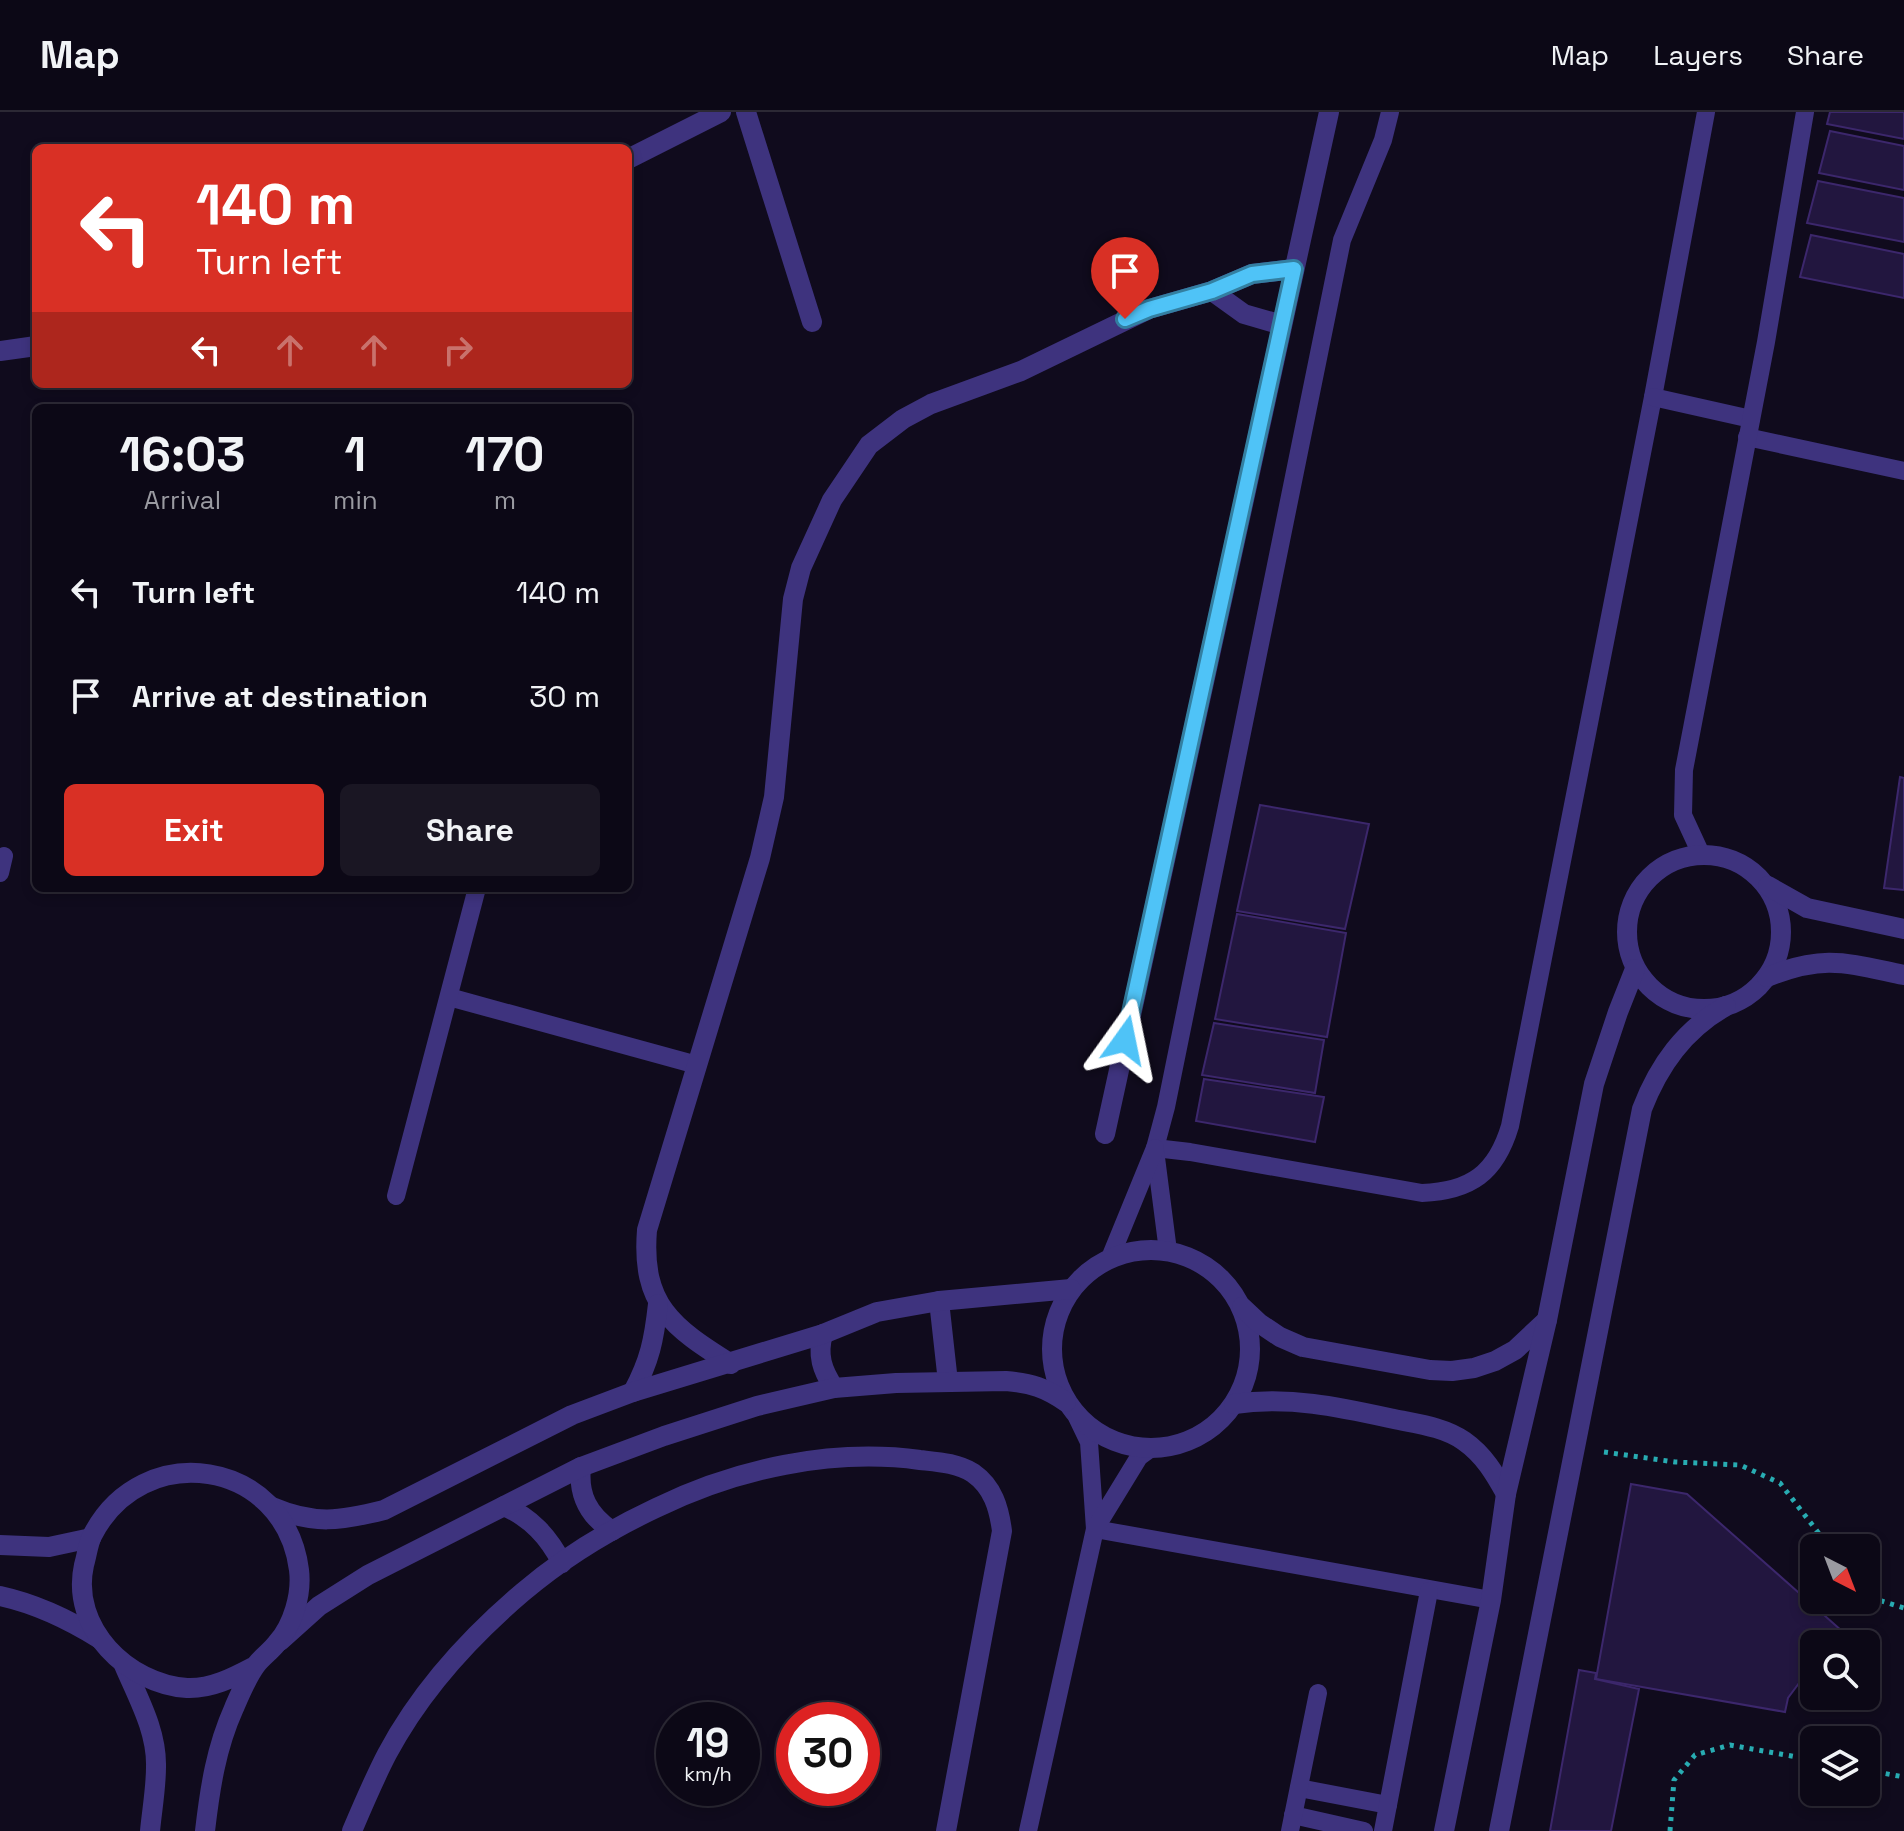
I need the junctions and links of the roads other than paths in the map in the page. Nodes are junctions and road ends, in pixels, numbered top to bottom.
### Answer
1 (721, 112) edge
2 (746, 112) edge
3 (1329, 112) edge
4 (1390, 112) edge
5 (1706, 112) edge
6 (1805, 112) edge
7 (632, 157) edge
8 (1294, 269) junction
9 (1212, 291) junction
10 (812, 322) dead end
11 (1282, 325) junction
12 (32, 347) edge
13 (0, 351) edge
14 (1653, 397) junction
15 (1749, 428) junction
16 (1904, 471) edge
17 (1701, 854) junction
18 (1766, 885) junction
19 (476, 892) edge
20 (1904, 929) edge
21 (1635, 969) junction
22 (1904, 975) edge
23 (1767, 977) junction
24 (449, 997) junction
25 (1726, 1006) junction
26 (697, 1065) junction
27 (1105, 1134) dead end
28 (1155, 1148) junction
29 (396, 1196) dead end
30 (1168, 1251) junction
31 (1110, 1258) junction
32 (1071, 1289) junction
33 (939, 1301) junction
34 (658, 1304) junction
35 (1241, 1305) junction
36 (1547, 1320) junction
37 (823, 1334) junction
38 (731, 1364) junction
39 (948, 1382) junction
40 (834, 1388) junction
41 (633, 1392) junction
42 (1234, 1404) junction
43 (1071, 1410) junction
44 (1150, 1449) junction
45 (581, 1467) junction
46 (1506, 1494) junction
47 (271, 1506) junction
48 (504, 1506) junction
49 (1095, 1529) junction
50 (612, 1531) junction
51 (91, 1538) junction
52 (0, 1545) edge
53 (562, 1563) junction
54 (1429, 1591) junction
55 (0, 1596) edge
56 (1491, 1600) junction
57 (100, 1639) junction
58 (280, 1641) junction
59 (124, 1665) junction
60 (255, 1666) junction
61 (1318, 1693) dead end
62 (1299, 1788) junction
63 (1388, 1805) junction
64 (1291, 1823) edge
65 (150, 1831) edge
66 (205, 1831) edge
67 (352, 1831) edge
68 (946, 1831) edge
69 (1028, 1831) edge
70 (1364, 1831) edge
71 (1383, 1831) edge
72 (1444, 1831) edge
73 (1499, 1831) edge

1 - 7 street
2 - 10 street
3 - 8 street
4 - 28 lane
5 - 14 lane
6 - 15 lane
8 - 9 street
8 - 11 street
9 - 11 street
9 - 26 street
11 - 27 street
12 - 13 street
14 - 15 lane
14 - 28 lane
15 - 16 lane
15 - 17 lane
17 - 18 street
17 - 21 street
18 - 20 street
18 - 23 street
19 - 24 lane
21 - 25 street
21 - 36 street
22 - 23 street
23 - 25 street
24 - 26 lane
24 - 29 lane
25 - 73 street
26 - 34 street
28 - 30 lane
28 - 31 lane
30 - 31 street
30 - 35 street
31 - 32 street
32 - 33 street
32 - 43 street
33 - 37 street
33 - 39 street
34 - 38 street
34 - 41 street
35 - 36 street
35 - 42 street
36 - 46 street
37 - 38 street
37 - 40 street
38 - 41 street
39 - 40 street
39 - 43 street
40 - 45 street
41 - 47 street
42 - 44 street
42 - 46 street
43 - 44 street
43 - 49 lane
44 - 49 lane
45 - 48 street
45 - 50 street
46 - 56 street
47 - 51 street
47 - 58 street
48 - 53 street
48 - 58 street
49 - 54 lane
49 - 69 lane
50 - 53 street
50 - 68 street
51 - 52 street
51 - 57 street
53 - 67 street
54 - 56 lane
54 - 63 lane
55 - 57 street
56 - 72 street
57 - 59 street
58 - 60 street
59 - 60 street
59 - 65 street
60 - 66 street
61 - 62 lane
62 - 63 lane
62 - 64 lane
63 - 71 lane
64 - 70 lane

